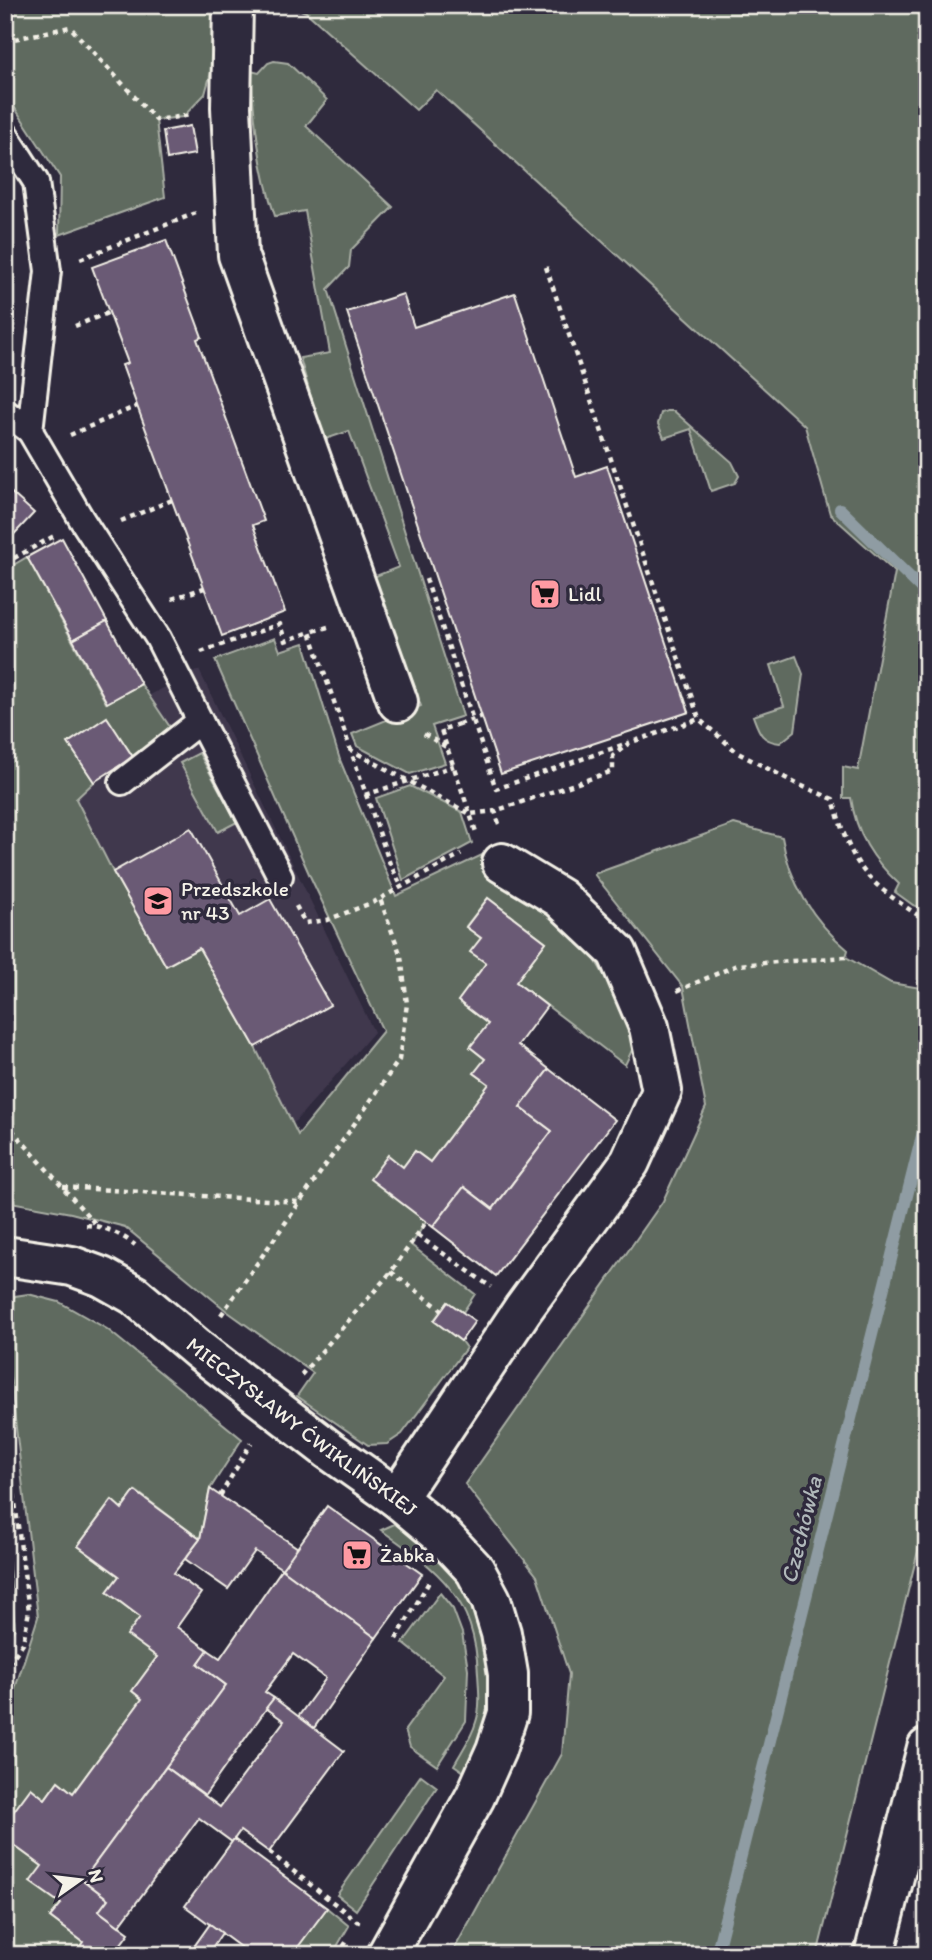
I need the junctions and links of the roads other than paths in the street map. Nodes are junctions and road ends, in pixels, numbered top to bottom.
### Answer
1 (233, 5) edge
2 (5, 134) edge
3 (5, 412) edge
4 (30, 431) junction
5 (398, 702) dead end
6 (200, 721) junction
7 (122, 782) dead end
8 (502, 847) road end
9 (286, 886) road end
10 (5, 1256) edge
11 (397, 1498) junction
12 (927, 1748) edge
13 (387, 1955) edge
14 (874, 1955) edge

1 - 5 street
2 - 4 lane
3 - 4 lane
4 - 6 lane
6 - 7 lane
6 - 9 lane
8 - 11 street
10 - 11 street, MIECZYSŁAWY ĆWIKLIŃSKIEJ
11 - 13 street, MIECZYSŁAWY ĆWIKLIŃSKIEJ
12 - 14 street

